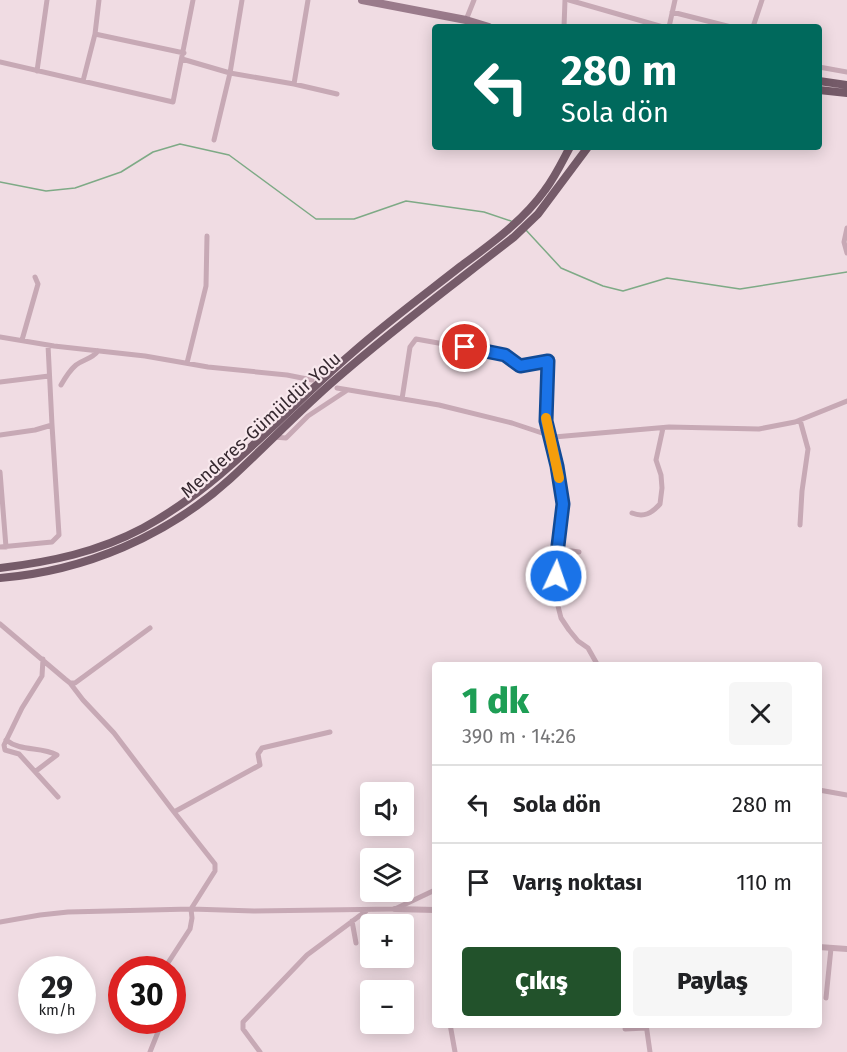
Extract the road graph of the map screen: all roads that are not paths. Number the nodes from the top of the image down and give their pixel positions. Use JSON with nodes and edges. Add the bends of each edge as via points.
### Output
{"nodes":[{"id":1,"x":47,"y":0,"type":"edge"},
{"id":2,"x":99,"y":0,"type":"edge"},
{"id":3,"x":193,"y":0,"type":"edge"},
{"id":4,"x":242,"y":0,"type":"edge"},
{"id":5,"x":308,"y":0,"type":"edge"},
{"id":6,"x":362,"y":0,"type":"edge"},
{"id":7,"x":474,"y":0,"type":"edge"},
{"id":8,"x":567,"y":0,"type":"edge"},
{"id":9,"x":675,"y":0,"type":"edge"},
{"id":10,"x":762,"y":0,"type":"edge"},
{"id":11,"x":403,"y":4,"type":"edge"},
{"id":12,"x":672,"y":12,"type":"junction"},
{"id":13,"x":466,"y":20,"type":"junction"},
{"id":14,"x":479,"y":24,"type":"edge"},
{"id":15,"x":564,"y":24,"type":"edge"},
{"id":16,"x":652,"y":24,"type":"edge"},
{"id":17,"x":670,"y":24,"type":"edge"},
{"id":18,"x":719,"y":24,"type":"edge"},
{"id":19,"x":754,"y":24,"type":"edge"},
{"id":20,"x":95,"y":34,"type":"junction"},
{"id":21,"x":183,"y":56,"type":"junction"},
{"id":22,"x":0,"y":62,"type":"edge"},
{"id":23,"x":822,"y":68,"type":"edge"},
{"id":24,"x":37,"y":71,"type":"junction"},
{"id":25,"x":847,"y":72,"type":"edge"},
{"id":26,"x":230,"y":73,"type":"junction"},
{"id":27,"x":83,"y":81,"type":"junction"},
{"id":28,"x":822,"y":81,"type":"edge"},
{"id":29,"x":294,"y":84,"type":"junction"},
{"id":30,"x":847,"y":85,"type":"edge"},
{"id":31,"x":822,"y":90,"type":"edge"},
{"id":32,"x":847,"y":93,"type":"edge"},
{"id":33,"x":337,"y":94,"type":"dead end"},
{"id":34,"x":214,"y":140,"type":"dead end"},
{"id":35,"x":568,"y":150,"type":"edge"},
{"id":36,"x":585,"y":150,"type":"edge"},
{"id":37,"x":534,"y":211,"type":"junction"},
{"id":38,"x":847,"y":228,"type":"edge"},
{"id":39,"x":207,"y":236,"type":"dead end"},
{"id":40,"x":847,"y":253,"type":"edge"},
{"id":41,"x":34,"y":278,"type":"dead end"},
{"id":42,"x":0,"y":337,"type":"edge"},
{"id":43,"x":22,"y":340,"type":"junction"},
{"id":44,"x":48,"y":345,"type":"junction"},
{"id":45,"x":98,"y":351,"type":"junction"},
{"id":46,"x":187,"y":363,"type":"junction"},
{"id":47,"x":49,"y":376,"type":"junction"},
{"id":48,"x":312,"y":380,"type":"dead end"},
{"id":49,"x":0,"y":381,"type":"edge"},
{"id":50,"x":61,"y":385,"type":"dead end"},
{"id":51,"x":338,"y":388,"type":"dead end"},
{"id":52,"x":347,"y":390,"type":"junction"},
{"id":53,"x":402,"y":399,"type":"junction"},
{"id":54,"x":847,"y":401,"type":"edge"},
{"id":55,"x":800,"y":420,"type":"junction"},
{"id":56,"x":52,"y":425,"type":"junction"},
{"id":57,"x":663,"y":428,"type":"junction"},
{"id":58,"x":0,"y":435,"type":"edge"},
{"id":59,"x":548,"y":435,"type":"junction"},
{"id":60,"x":274,"y":437,"type":"junction"},
{"id":61,"x":0,"y":472,"type":"edge"},
{"id":62,"x":632,"y":513,"type":"dead end"},
{"id":63,"x":800,"y":525,"type":"dead end"},
{"id":64,"x":3,"y":547,"type":"edge"},
{"id":65,"x":557,"y":549,"type":"junction"},
{"id":66,"x":579,"y":552,"type":"dead end"},
{"id":67,"x":0,"y":568,"type":"edge"},
{"id":68,"x":0,"y":578,"type":"edge"},
{"id":69,"x":0,"y":624,"type":"edge"},
{"id":70,"x":150,"y":628,"type":"dead end"},
{"id":71,"x":43,"y":659,"type":"junction"},
{"id":72,"x":596,"y":662,"type":"edge"},
{"id":73,"x":70,"y":682,"type":"junction"},
{"id":74,"x":330,"y":732,"type":"dead end"},
{"id":75,"x":6,"y":740,"type":"junction"},
{"id":76,"x":36,"y":771,"type":"junction"},
{"id":77,"x":822,"y":791,"type":"edge"},
{"id":78,"x":847,"y":795,"type":"edge"},
{"id":79,"x":58,"y":797,"type":"dead end"},
{"id":80,"x":174,"y":812,"type":"junction"},
{"id":81,"x":432,"y":891,"type":"edge"},
{"id":82,"x":191,"y":909,"type":"junction"},
{"id":83,"x":395,"y":909,"type":"junction"},
{"id":84,"x":367,"y":910,"type":"junction"},
{"id":85,"x":432,"y":910,"type":"edge"},
{"id":86,"x":352,"y":921,"type":"junction"},
{"id":87,"x":0,"y":922,"type":"edge"},
{"id":88,"x":356,"y":943,"type":"dead end"},
{"id":89,"x":822,"y":947,"type":"edge"},
{"id":90,"x":831,"y":948,"type":"junction"},
{"id":91,"x":847,"y":949,"type":"edge"},
{"id":92,"x":172,"y":956,"type":"edge"},
{"id":93,"x":826,"y":998,"type":"dead end"},
{"id":94,"x":451,"y":1028,"type":"edge"},
{"id":95,"x":631,"y":1028,"type":"edge"},
{"id":96,"x":646,"y":1028,"type":"edge"},
{"id":97,"x":624,"y":1029,"type":"dead end"},
{"id":98,"x":157,"y":1034,"type":"edge"},
{"id":99,"x":150,"y":1052,"type":"edge"},
{"id":100,"x":260,"y":1052,"type":"edge"},
{"id":101,"x":454,"y":1052,"type":"edge"},
{"id":102,"x":650,"y":1052,"type":"edge"}],
"edges":[{"from":1,"to":24,"type":"street"},
{"from":2,"to":20,"type":"street"},
{"from":3,"to":21,"type":"street"},
{"from":4,"to":26,"type":"street"},
{"from":5,"to":29,"type":"street"},
{"from":6,"to":11,"type":"main road"},
{"from":7,"to":13,"type":"street"},
{"from":8,"to":15,"type":"street"},
{"from":8,"to":16,"type":"street"},
{"from":9,"to":12,"type":"street"},
{"from":10,"to":19,"type":"street"},
{"from":11,"to":13,"type":"main road"},
{"from":12,"to":17,"type":"street"},
{"from":12,"to":18,"type":"street"},
{"from":13,"to":14,"type":"main road"},
{"from":20,"to":21,"type":"street"},
{"from":20,"to":27,"type":"street"},
{"from":21,"to":26,"type":"street"},
{"from":21,"to":27,"type":"street","via":[[173,102]]},
{"from":22,"to":24,"type":"street"},
{"from":23,"to":25,"type":"street"},
{"from":24,"to":27,"type":"street"},
{"from":26,"to":29,"type":"street"},
{"from":26,"to":34,"type":"street"},
{"from":28,"to":30,"type":"main road"},
{"from":29,"to":33,"type":"street"},
{"from":31,"to":32,"type":"main road"},
{"from":35,"to":37,"type":"main road"},
{"from":36,"to":37,"type":"main road"},
{"from":37,"to":60,"type":"main road","name":"Menderes-Gümüldür Yolu","via":[[514,237],[338,377]]},
{"from":37,"to":67,"type":"main road","name":"Menderes-Gümüldür Yolu","via":[[352,353],[222,475],[192,498],[146,527],[105,546],[43,563]]},
{"from":38,"to":40,"type":"street"},
{"from":39,"to":46,"type":"street","via":[[206,286]]},
{"from":41,"to":43,"type":"street","via":[[38,284]]},
{"from":42,"to":43,"type":"street"},
{"from":43,"to":44,"type":"street"},
{"from":44,"to":45,"type":"street"},
{"from":44,"to":47,"type":"street"},
{"from":45,"to":46,"type":"street"},
{"from":45,"to":50,"type":"street","via":[[77,364]]},
{"from":46,"to":48,"type":"street"},
{"from":47,"to":49,"type":"street"},
{"from":47,"to":56,"type":"street"},
{"from":51,"to":52,"type":"street"},
{"from":52,"to":53,"type":"street"},
{"from":52,"to":60,"type":"street","via":[[286,438]]},
{"from":53,"to":59,"type":"street","via":[[488,417]]},
{"from":53,"to":59,"type":"street","via":[[412,342],[416,339],[505,355],[520,366],[548,361]]},
{"from":54,"to":55,"type":"street"},
{"from":55,"to":57,"type":"street","via":[[759,429]]},
{"from":55,"to":63,"type":"street","via":[[808,449]]},
{"from":56,"to":58,"type":"street"},
{"from":56,"to":64,"type":"street","via":[[58,535],[52,542]]},
{"from":57,"to":59,"type":"street"},
{"from":57,"to":62,"type":"street","via":[[656,460],[661,476],[660,504],[647,514]]},
{"from":59,"to":65,"type":"street","via":[[563,504]]},
{"from":60,"to":68,"type":"main road","name":"Menderes-Gümüldür Yolu","via":[[194,508],[151,534],[104,556],[67,567]]},
{"from":61,"to":64,"type":"street"},
{"from":65,"to":66,"type":"street"},
{"from":65,"to":72,"type":"street","via":[[556,598],[561,618]]},
{"from":69,"to":71,"type":"street"},
{"from":70,"to":73,"type":"street","via":[[84,678]]},
{"from":71,"to":73,"type":"street"},
{"from":71,"to":75,"type":"street","via":[[42,676]]},
{"from":73,"to":80,"type":"street"},
{"from":74,"to":80,"type":"street","via":[[262,748],[258,754],[260,765]]},
{"from":75,"to":76,"type":"street","via":[[5,750],[19,754]]},
{"from":75,"to":76,"type":"street","via":[[17,747],[57,755]]},
{"from":76,"to":79,"type":"street"},
{"from":77,"to":78,"type":"street"},
{"from":80,"to":82,"type":"street","via":[[215,864]]},
{"from":81,"to":83,"type":"street"},
{"from":82,"to":84,"type":"street"},
{"from":82,"to":87,"type":"street","via":[[68,912]]},
{"from":82,"to":92,"type":"street","via":[[189,929]]},
{"from":83,"to":84,"type":"street"},
{"from":83,"to":85,"type":"street"},
{"from":84,"to":86,"type":"street"},
{"from":86,"to":88,"type":"street"},
{"from":86,"to":100,"type":"street","via":[[307,955],[243,1022],[243,1029]]},
{"from":89,"to":90,"type":"street"},
{"from":90,"to":91,"type":"street"},
{"from":90,"to":93,"type":"street"},
{"from":94,"to":101,"type":"street"},
{"from":95,"to":97,"type":"street"},
{"from":96,"to":102,"type":"street"},
{"from":98,"to":99,"type":"street"}]}
